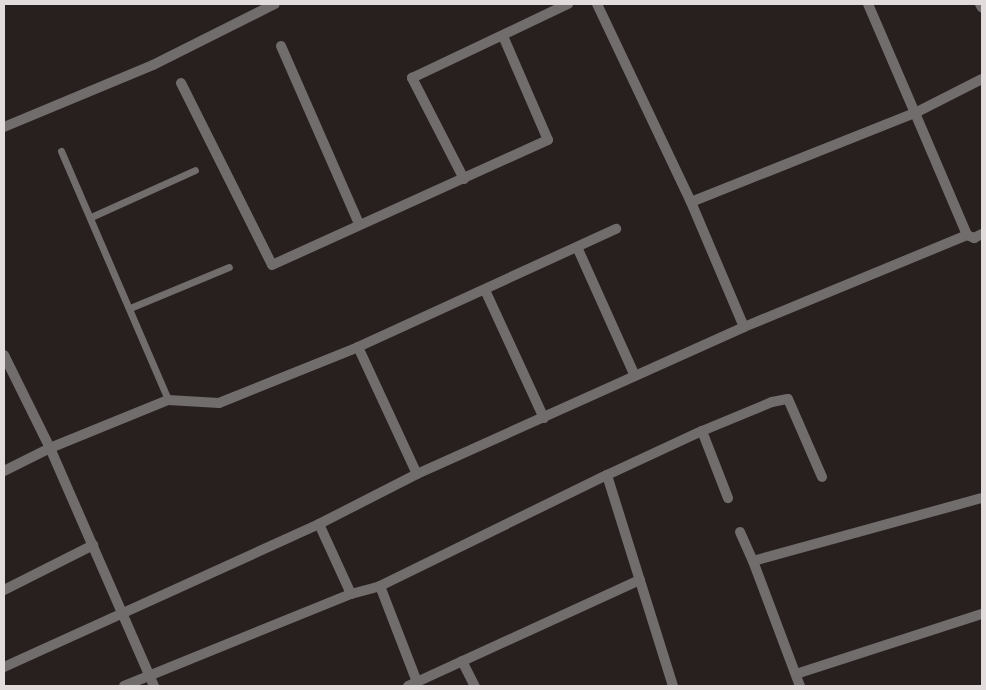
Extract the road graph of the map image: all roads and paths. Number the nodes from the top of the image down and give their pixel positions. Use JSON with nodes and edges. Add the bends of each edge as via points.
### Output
{"nodes":[{"id":1,"x":276,"y":4,"type":"edge"},
{"id":2,"x":568,"y":4,"type":"edge"},
{"id":3,"x":597,"y":4,"type":"edge"},
{"id":4,"x":868,"y":4,"type":"edge"},
{"id":5,"x":980,"y":4,"type":"edge"},
{"id":6,"x":982,"y":8,"type":"edge"},
{"id":7,"x":502,"y":36,"type":"junction"},
{"id":8,"x":281,"y":46,"type":"dead end"},
{"id":9,"x":982,"y":79,"type":"edge"},
{"id":10,"x":181,"y":83,"type":"dead end"},
{"id":11,"x":915,"y":113,"type":"junction"},
{"id":12,"x":4,"y":128,"type":"edge"},
{"id":13,"x":61,"y":151,"type":"dead end"},
{"id":14,"x":195,"y":170,"type":"dead end"},
{"id":15,"x":464,"y":179,"type":"junction"},
{"id":16,"x":691,"y":202,"type":"junction"},
{"id":17,"x":91,"y":217,"type":"junction"},
{"id":18,"x":359,"y":224,"type":"junction"},
{"id":19,"x":616,"y":229,"type":"dead end"},
{"id":20,"x":982,"y":234,"type":"edge"},
{"id":21,"x":967,"y":235,"type":"junction"},
{"id":22,"x":577,"y":247,"type":"junction"},
{"id":23,"x":229,"y":267,"type":"dead end"},
{"id":24,"x":486,"y":290,"type":"junction"},
{"id":25,"x":130,"y":308,"type":"junction"},
{"id":26,"x":744,"y":327,"type":"junction"},
{"id":27,"x":358,"y":346,"type":"junction"},
{"id":28,"x":4,"y":355,"type":"edge"},
{"id":29,"x":635,"y":376,"type":"junction"},
{"id":30,"x":168,"y":400,"type":"junction"},
{"id":31,"x":544,"y":418,"type":"junction"},
{"id":32,"x":702,"y":431,"type":"junction"},
{"id":33,"x":50,"y":448,"type":"junction"},
{"id":34,"x":4,"y":472,"type":"edge"},
{"id":35,"x":417,"y":474,"type":"junction"},
{"id":36,"x":608,"y":475,"type":"junction"},
{"id":37,"x":822,"y":476,"type":"dead end"},
{"id":38,"x":728,"y":498,"type":"dead end"},
{"id":39,"x":982,"y":498,"type":"edge"},
{"id":40,"x":319,"y":524,"type":"junction"},
{"id":41,"x":740,"y":532,"type":"dead end"},
{"id":42,"x":94,"y":545,"type":"junction"},
{"id":43,"x":753,"y":561,"type":"junction"},
{"id":44,"x":640,"y":580,"type":"junction"},
{"id":45,"x":380,"y":586,"type":"junction"},
{"id":46,"x":4,"y":590,"type":"edge"},
{"id":47,"x":351,"y":594,"type":"junction"},
{"id":48,"x":982,"y":614,"type":"edge"},
{"id":49,"x":122,"y":615,"type":"junction"},
{"id":50,"x":462,"y":661,"type":"junction"},
{"id":51,"x":4,"y":668,"type":"edge"},
{"id":52,"x":796,"y":674,"type":"junction"},
{"id":53,"x":149,"y":675,"type":"junction"},
{"id":54,"x":413,"y":684,"type":"edge"},
{"id":55,"x":124,"y":686,"type":"edge"},
{"id":56,"x":154,"y":686,"type":"edge"},
{"id":57,"x":475,"y":686,"type":"edge"},
{"id":58,"x":673,"y":686,"type":"edge"},
{"id":59,"x":800,"y":686,"type":"edge"}],
"edges":[{"from":1,"to":12,"type":"street","via":[[153,65]]},
{"from":2,"to":7,"type":"street"},
{"from":3,"to":16,"type":"street"},
{"from":4,"to":11,"type":"street"},
{"from":5,"to":6,"type":"street"},
{"from":7,"to":15,"type":"street","via":[[548,140]]},
{"from":7,"to":15,"type":"street","via":[[412,78]]},
{"from":8,"to":18,"type":"street"},
{"from":9,"to":11,"type":"street"},
{"from":10,"to":18,"type":"street","via":[[272,265]]},
{"from":11,"to":16,"type":"street"},
{"from":11,"to":21,"type":"street"},
{"from":13,"to":17,"type":"lane"},
{"from":14,"to":17,"type":"lane"},
{"from":15,"to":18,"type":"street"},
{"from":16,"to":26,"type":"street"},
{"from":17,"to":25,"type":"lane"},
{"from":19,"to":22,"type":"street"},
{"from":20,"to":21,"type":"street","via":[[974,238]]},
{"from":21,"to":26,"type":"street"},
{"from":22,"to":24,"type":"street"},
{"from":22,"to":29,"type":"street"},
{"from":23,"to":25,"type":"lane"},
{"from":24,"to":27,"type":"street"},
{"from":24,"to":31,"type":"street"},
{"from":25,"to":30,"type":"lane"},
{"from":26,"to":29,"type":"street"},
{"from":27,"to":30,"type":"street","via":[[219,403]]},
{"from":27,"to":35,"type":"street"},
{"from":28,"to":33,"type":"street"},
{"from":29,"to":31,"type":"street"},
{"from":30,"to":33,"type":"street"},
{"from":31,"to":35,"type":"street"},
{"from":32,"to":36,"type":"street"},
{"from":32,"to":37,"type":"street","via":[[772,402],[788,399]]},
{"from":32,"to":38,"type":"street"},
{"from":33,"to":34,"type":"street"},
{"from":33,"to":42,"type":"street"},
{"from":35,"to":40,"type":"street"},
{"from":36,"to":44,"type":"street"},
{"from":36,"to":45,"type":"street"},
{"from":39,"to":43,"type":"street"},
{"from":40,"to":47,"type":"street"},
{"from":40,"to":49,"type":"street"},
{"from":41,"to":43,"type":"street"},
{"from":42,"to":46,"type":"street"},
{"from":42,"to":49,"type":"street"},
{"from":43,"to":52,"type":"street"},
{"from":44,"to":50,"type":"street"},
{"from":44,"to":58,"type":"street"},
{"from":45,"to":47,"type":"street"},
{"from":45,"to":54,"type":"street"},
{"from":47,"to":53,"type":"street"},
{"from":48,"to":52,"type":"street"},
{"from":49,"to":51,"type":"street"},
{"from":49,"to":53,"type":"street"},
{"from":50,"to":54,"type":"street"},
{"from":50,"to":57,"type":"street"},
{"from":52,"to":59,"type":"street"},
{"from":53,"to":55,"type":"street"},
{"from":53,"to":56,"type":"street"}]}
